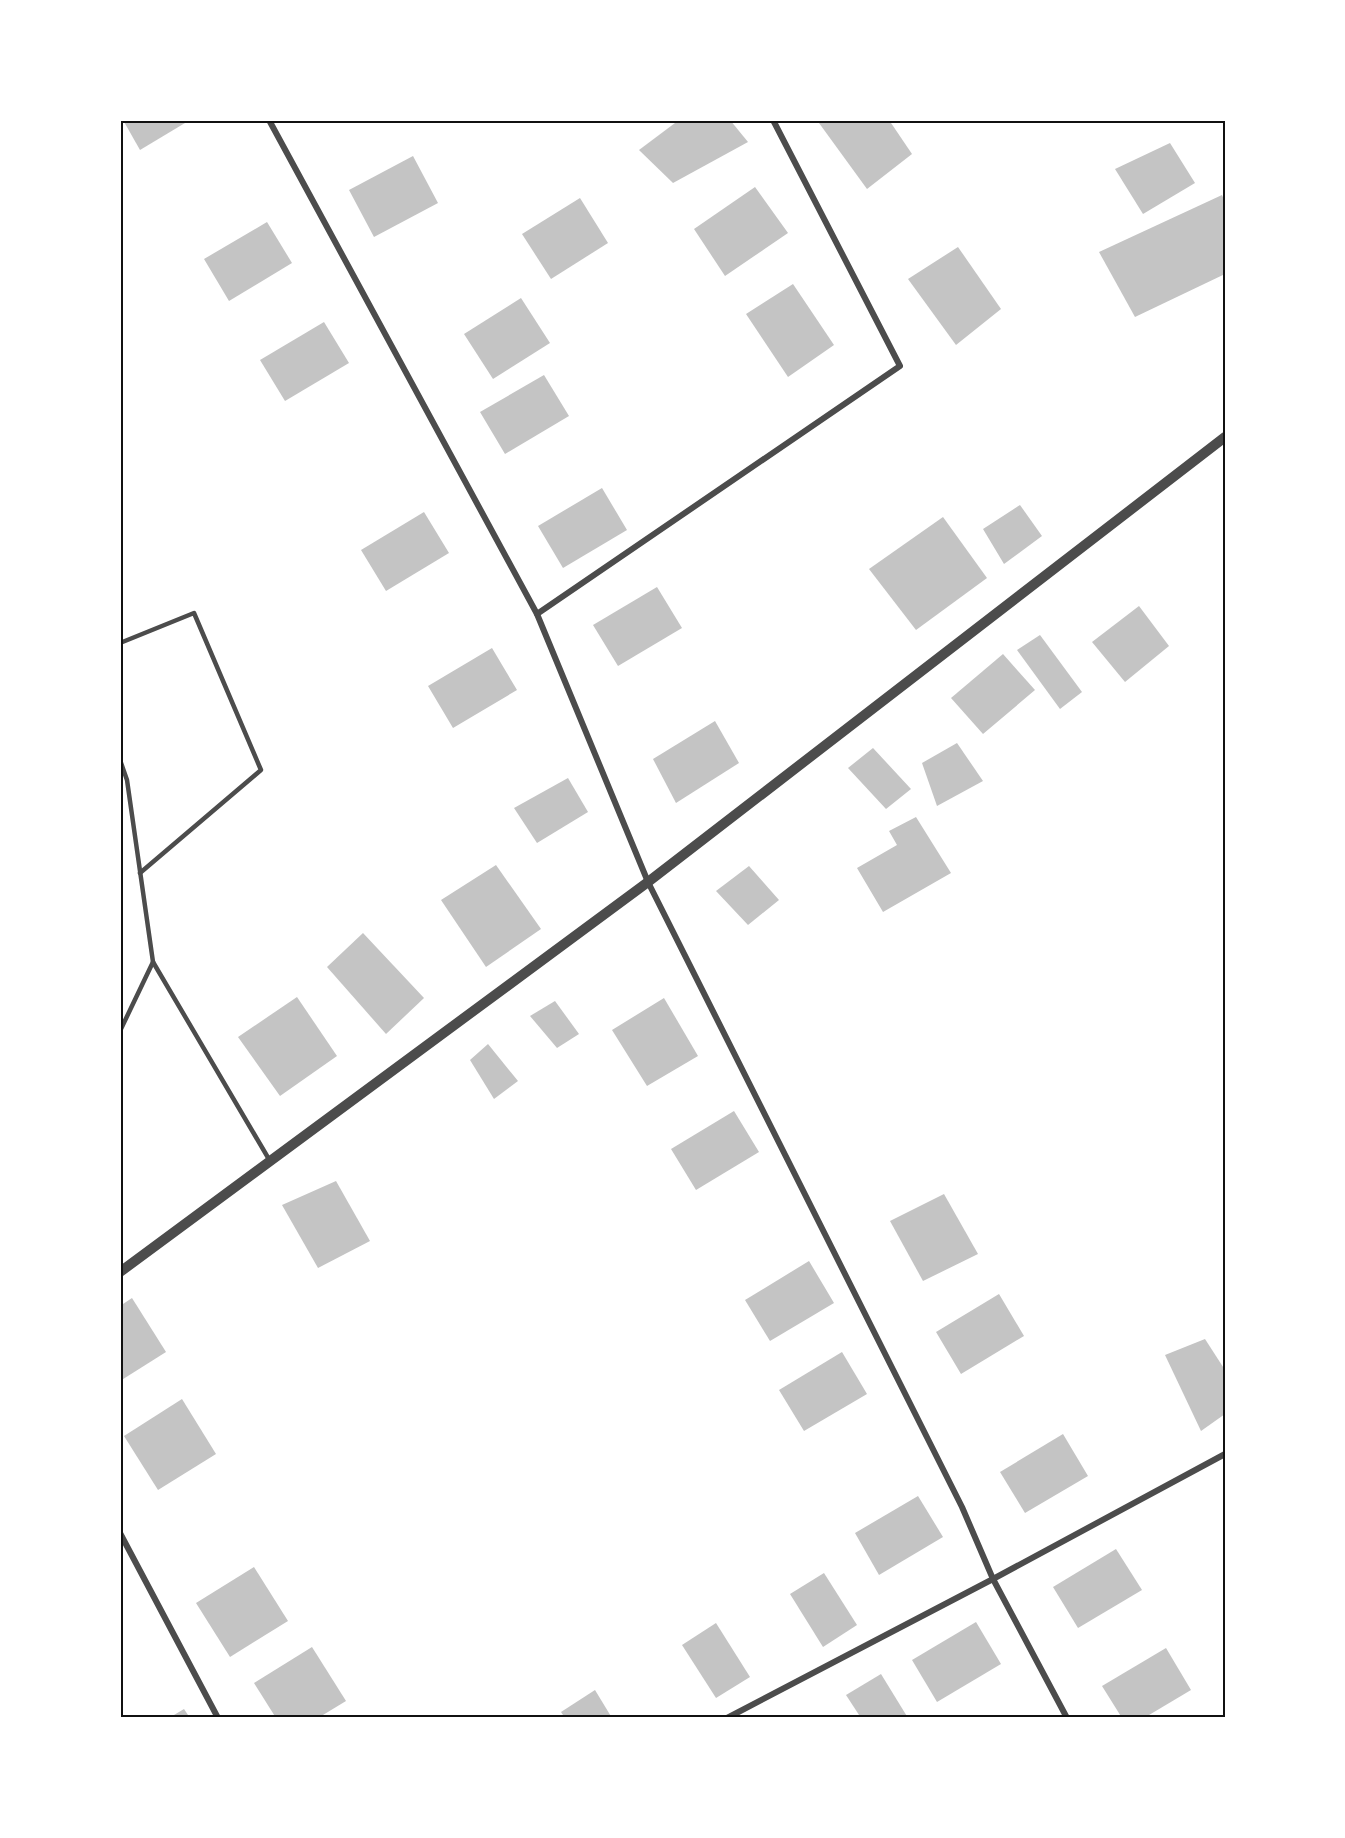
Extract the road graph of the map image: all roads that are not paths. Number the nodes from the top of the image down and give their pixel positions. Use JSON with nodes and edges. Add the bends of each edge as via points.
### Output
{"nodes":[{"id":1,"x":269,"y":120,"type":"edge"},
{"id":2,"x":773,"y":120,"type":"edge"},
{"id":3,"x":1225,"y":437,"type":"edge"},
{"id":4,"x":537,"y":614,"type":"junction"},
{"id":5,"x":120,"y":643,"type":"edge"},
{"id":6,"x":120,"y":760,"type":"edge"},
{"id":7,"x":140,"y":873,"type":"junction"},
{"id":8,"x":648,"y":882,"type":"junction"},
{"id":9,"x":153,"y":962,"type":"junction"},
{"id":10,"x":120,"y":1031,"type":"edge"},
{"id":11,"x":270,"y":1161,"type":"junction"},
{"id":12,"x":120,"y":1272,"type":"edge"},
{"id":13,"x":1225,"y":1454,"type":"edge"},
{"id":14,"x":120,"y":1533,"type":"edge"},
{"id":15,"x":993,"y":1579,"type":"junction"},
{"id":16,"x":218,"y":1718,"type":"edge"},
{"id":17,"x":727,"y":1718,"type":"edge"},
{"id":18,"x":1067,"y":1718,"type":"edge"}],
"edges":[{"from":1,"to":4,"type":"street"},
{"from":2,"to":4,"type":"street","via":[[900,366]]},
{"from":3,"to":8,"type":"street"},
{"from":4,"to":8,"type":"street"},
{"from":5,"to":7,"type":"lane","via":[[194,613],[261,770]]},
{"from":6,"to":7,"type":"lane","via":[[127,780]]},
{"from":7,"to":9,"type":"lane"},
{"from":8,"to":11,"type":"street"},
{"from":8,"to":15,"type":"street","via":[[962,1507]]},
{"from":9,"to":10,"type":"lane"},
{"from":9,"to":11,"type":"lane"},
{"from":11,"to":12,"type":"street"},
{"from":13,"to":15,"type":"street"},
{"from":14,"to":16,"type":"street"},
{"from":15,"to":17,"type":"street"},
{"from":15,"to":18,"type":"street"}]}
